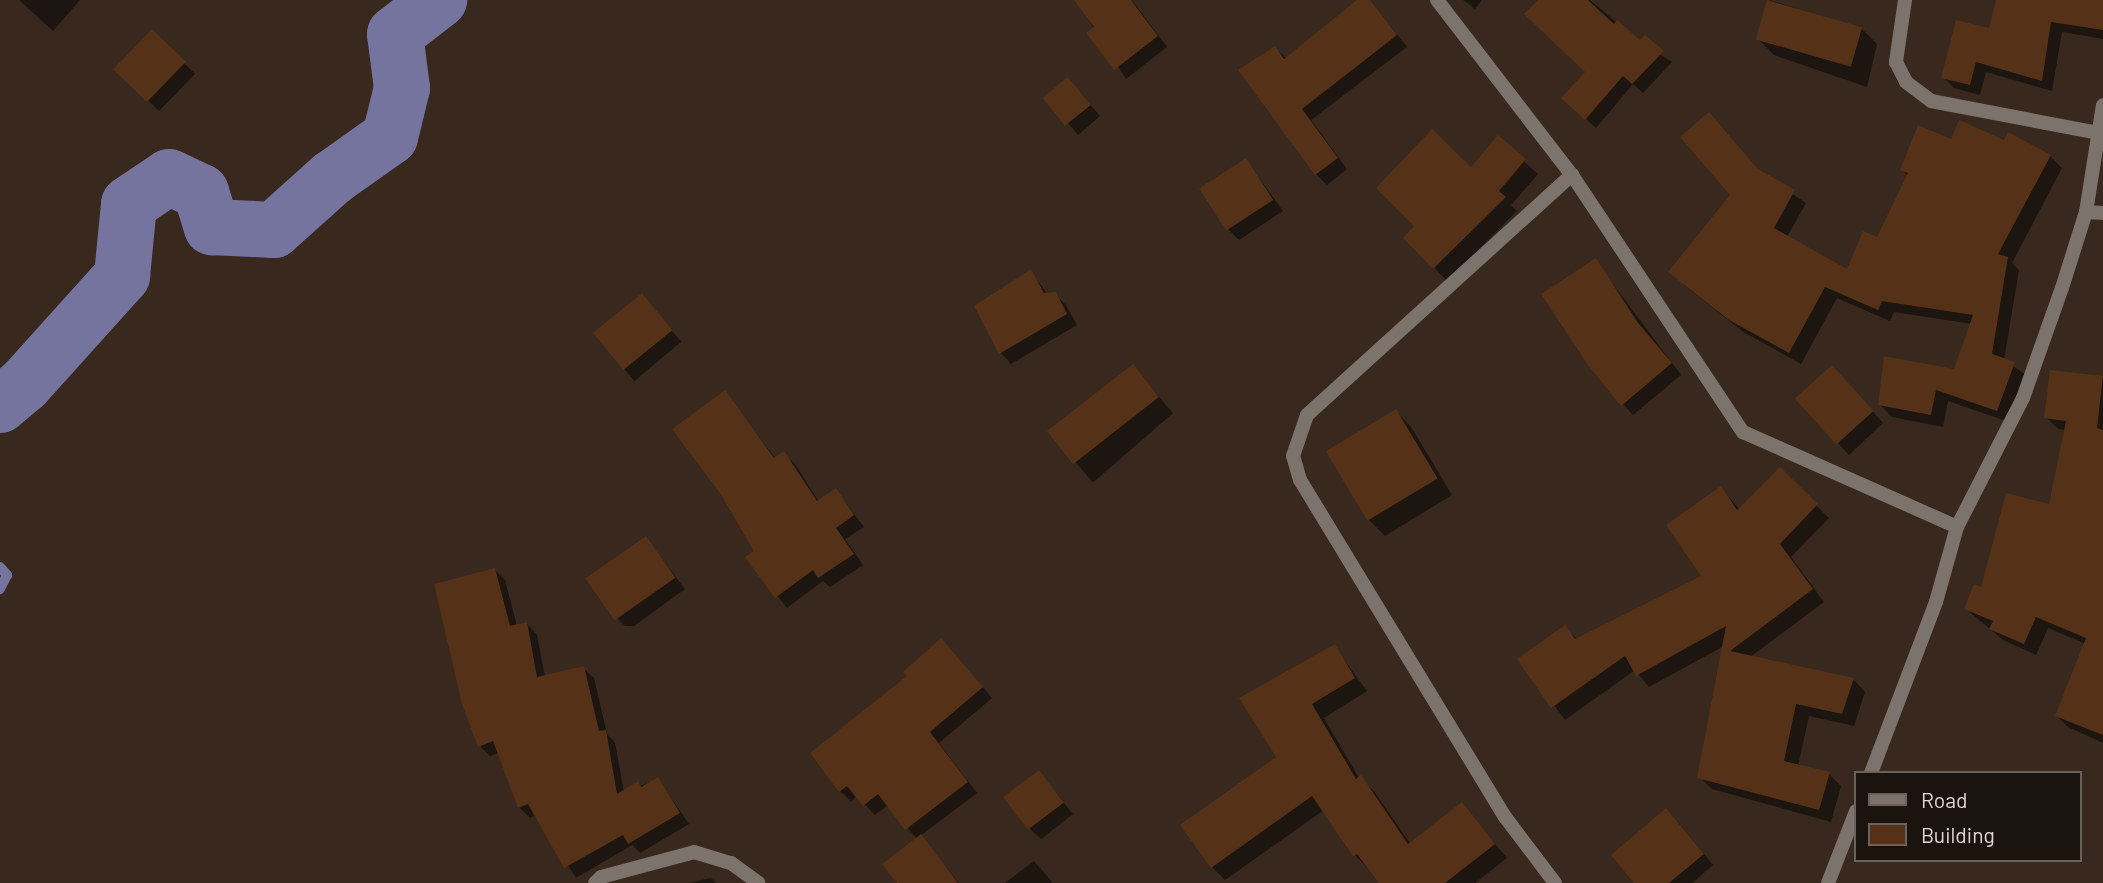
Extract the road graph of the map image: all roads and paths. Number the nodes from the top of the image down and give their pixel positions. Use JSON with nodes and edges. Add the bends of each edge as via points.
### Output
{"nodes":[{"id":1,"x":1437,"y":0,"type":"edge"},
{"id":2,"x":1905,"y":0,"type":"edge"},
{"id":3,"x":2103,"y":105,"type":"edge"},
{"id":4,"x":2098,"y":133,"type":"junction"},
{"id":5,"x":1572,"y":175,"type":"junction"},
{"id":6,"x":2086,"y":212,"type":"junction"},
{"id":7,"x":2103,"y":213,"type":"edge"},
{"id":8,"x":1958,"y":527,"type":"junction"},
{"id":9,"x":1872,"y":771,"type":"edge"},
{"id":10,"x":1854,"y":816,"type":"edge"},
{"id":11,"x":595,"y":883,"type":"edge"},
{"id":12,"x":759,"y":883,"type":"edge"},
{"id":13,"x":1555,"y":883,"type":"edge"},
{"id":14,"x":1828,"y":883,"type":"edge"}],
"edges":[{"from":1,"to":5,"type":"street"},
{"from":2,"to":4,"type":"street","via":[[1896,62],[1906,82],[1931,101]]},
{"from":3,"to":4,"type":"street"},
{"from":4,"to":6,"type":"street"},
{"from":5,"to":8,"type":"street","via":[[1743,432]]},
{"from":5,"to":13,"type":"street","via":[[1307,415],[1293,456],[1300,480],[1505,817]]},
{"from":6,"to":7,"type":"street"},
{"from":6,"to":8,"type":"street","via":[[2024,398]]},
{"from":8,"to":9,"type":"street","via":[[1936,602]]},
{"from":10,"to":14,"type":"street"},
{"from":11,"to":12,"type":"street","via":[[601,877],[694,852],[731,863]]}]}
